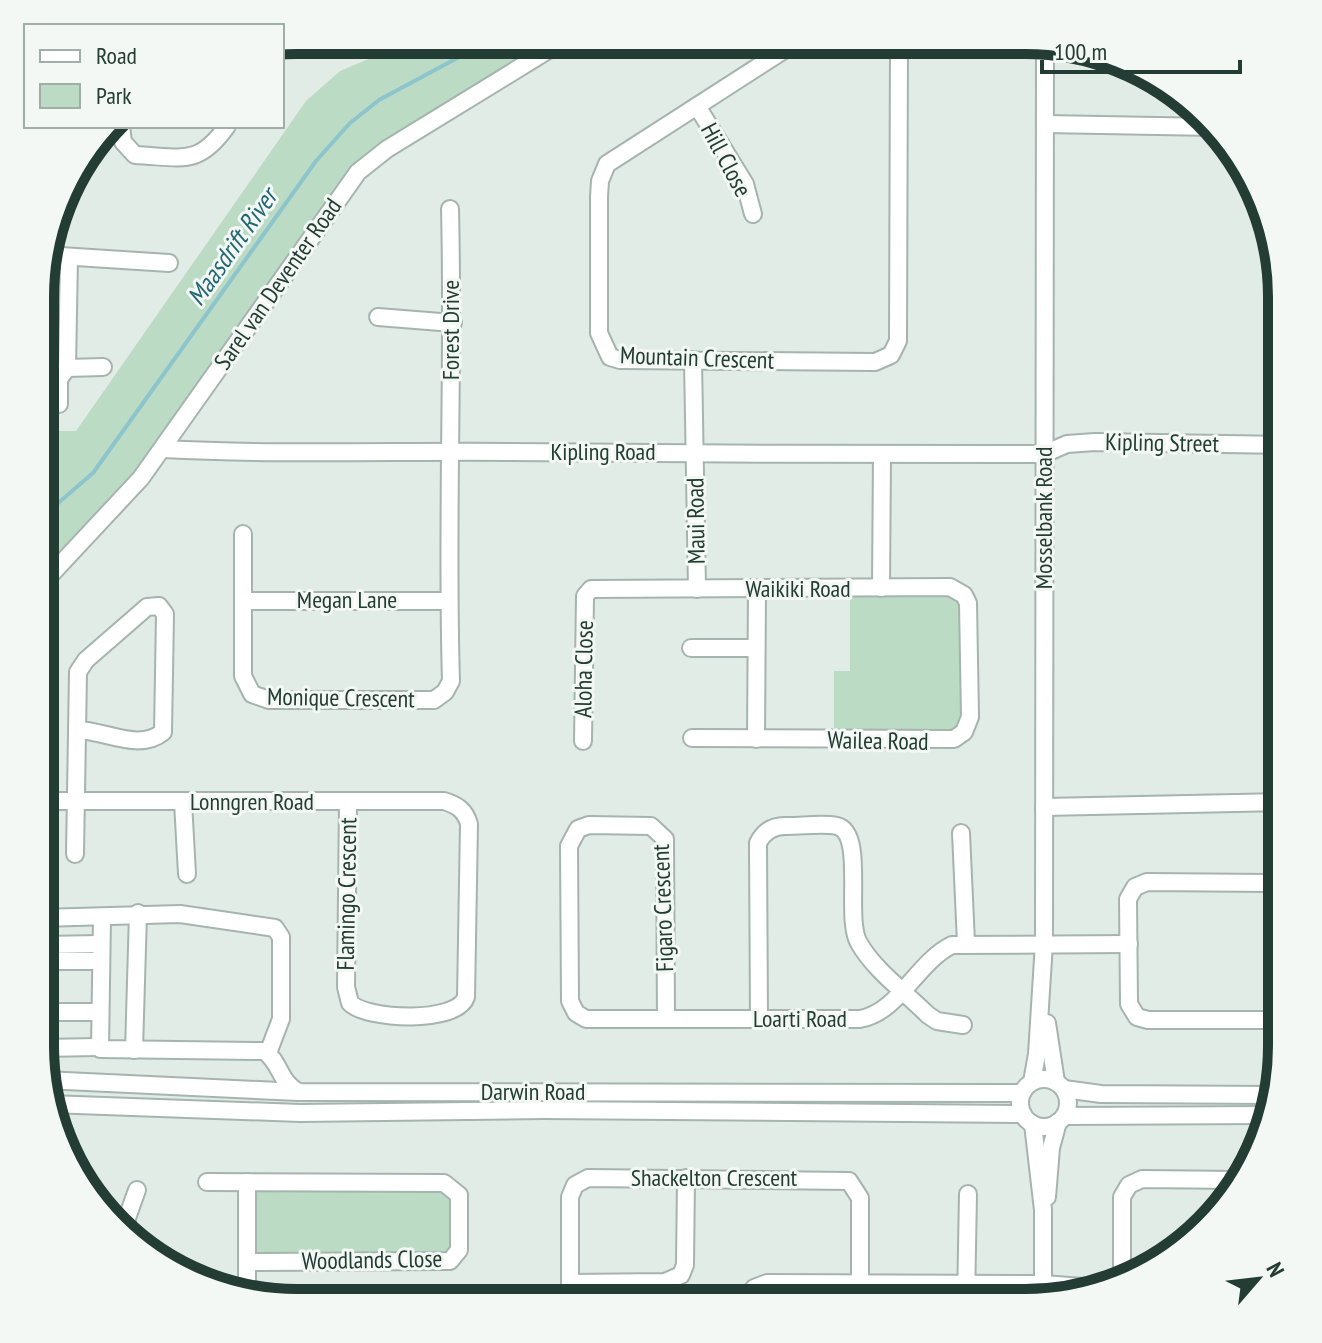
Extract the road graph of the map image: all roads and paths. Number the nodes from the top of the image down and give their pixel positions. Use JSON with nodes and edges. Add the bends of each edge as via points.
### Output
{"nodes":[{"id":1,"x":542,"y":54,"type":"edge"},
{"id":2,"x":778,"y":54,"type":"edge"},
{"id":3,"x":899,"y":54,"type":"edge"},
{"id":4,"x":1045,"y":55,"type":"edge"},
{"id":5,"x":697,"y":106,"type":"junction"},
{"id":6,"x":1045,"y":124,"type":"junction"},
{"id":7,"x":1198,"y":127,"type":"edge"},
{"id":8,"x":226,"y":128,"type":"edge"},
{"id":9,"x":121,"y":130,"type":"edge"},
{"id":10,"x":450,"y":209,"type":"dead end"},
{"id":11,"x":753,"y":214,"type":"dead end"},
{"id":12,"x":58,"y":256,"type":"edge"},
{"id":13,"x":69,"y":257,"type":"junction"},
{"id":14,"x":169,"y":263,"type":"dead end"},
{"id":15,"x":378,"y":317,"type":"dead end"},
{"id":16,"x":453,"y":323,"type":"junction"},
{"id":17,"x":693,"y":360,"type":"junction"},
{"id":18,"x":103,"y":367,"type":"dead end"},
{"id":19,"x":67,"y":368,"type":"junction"},
{"id":20,"x":59,"y":404,"type":"dead end"},
{"id":21,"x":1267,"y":445,"type":"edge"},
{"id":22,"x":163,"y":449,"type":"junction"},
{"id":23,"x":449,"y":451,"type":"junction"},
{"id":24,"x":694,"y":453,"type":"junction"},
{"id":25,"x":1044,"y":454,"type":"junction"},
{"id":26,"x":882,"y":455,"type":"junction"},
{"id":27,"x":243,"y":534,"type":"dead end"},
{"id":28,"x":54,"y":571,"type":"edge"},
{"id":29,"x":881,"y":588,"type":"junction"},
{"id":30,"x":697,"y":589,"type":"junction"},
{"id":31,"x":757,"y":589,"type":"junction"},
{"id":32,"x":585,"y":596,"type":"joint"},
{"id":33,"x":245,"y":601,"type":"junction"},
{"id":34,"x":448,"y":601,"type":"junction"},
{"id":35,"x":691,"y":648,"type":"dead end"},
{"id":36,"x":756,"y":648,"type":"junction"},
{"id":37,"x":77,"y":730,"type":"junction"},
{"id":38,"x":692,"y":738,"type":"dead end"},
{"id":39,"x":756,"y":739,"type":"junction"},
{"id":40,"x":583,"y":741,"type":"dead end"},
{"id":41,"x":55,"y":801,"type":"edge"},
{"id":42,"x":75,"y":801,"type":"junction"},
{"id":43,"x":183,"y":802,"type":"junction"},
{"id":44,"x":348,"y":802,"type":"junction"},
{"id":45,"x":1267,"y":802,"type":"edge"},
{"id":46,"x":1044,"y":807,"type":"junction"},
{"id":47,"x":461,"y":808,"type":"joint"},
{"id":48,"x":961,"y":833,"type":"dead end"},
{"id":49,"x":75,"y":854,"type":"dead end"},
{"id":50,"x":187,"y":874,"type":"dead end"},
{"id":51,"x":1267,"y":883,"type":"edge"},
{"id":52,"x":138,"y":913,"type":"junction"},
{"id":53,"x":55,"y":918,"type":"edge"},
{"id":54,"x":102,"y":918,"type":"junction"},
{"id":55,"x":966,"y":943,"type":"junction"},
{"id":56,"x":1044,"y":943,"type":"junction"},
{"id":57,"x":1129,"y":944,"type":"junction"},
{"id":58,"x":55,"y":947,"type":"edge"},
{"id":59,"x":100,"y":952,"type":"junction"},
{"id":60,"x":55,"y":959,"type":"edge"},
{"id":61,"x":903,"y":990,"type":"junction"},
{"id":62,"x":1043,"y":993,"type":"junction"},
{"id":63,"x":55,"y":1012,"type":"edge"},
{"id":64,"x":99,"y":1012,"type":"junction"},
{"id":65,"x":576,"y":1013,"type":"joint"},
{"id":66,"x":666,"y":1018,"type":"junction"},
{"id":67,"x":759,"y":1019,"type":"junction"},
{"id":68,"x":1267,"y":1020,"type":"edge"},
{"id":69,"x":963,"y":1025,"type":"dead end"},
{"id":70,"x":98,"y":1047,"type":"junction"},
{"id":71,"x":55,"y":1048,"type":"edge"},
{"id":72,"x":134,"y":1050,"type":"junction"},
{"id":73,"x":272,"y":1058,"type":"junction"},
{"id":74,"x":57,"y":1081,"type":"edge"},
{"id":75,"x":1060,"y":1086,"type":"junction"},
{"id":76,"x":1027,"y":1088,"type":"junction"},
{"id":77,"x":256,"y":1091,"type":"junction"},
{"id":78,"x":299,"y":1092,"type":"junction"},
{"id":79,"x":1263,"y":1095,"type":"edge"},
{"id":80,"x":61,"y":1104,"type":"edge"},
{"id":81,"x":1258,"y":1115,"type":"edge"},
{"id":82,"x":1028,"y":1119,"type":"junction"},
{"id":83,"x":1061,"y":1119,"type":"junction"},
{"id":84,"x":686,"y":1178,"type":"junction"},
{"id":85,"x":1228,"y":1180,"type":"edge"},
{"id":86,"x":207,"y":1182,"type":"dead end"},
{"id":87,"x":247,"y":1182,"type":"junction"},
{"id":88,"x":137,"y":1190,"type":"dead end"},
{"id":89,"x":968,"y":1194,"type":"dead end"},
{"id":90,"x":1043,"y":1210,"type":"junction"},
{"id":91,"x":127,"y":1220,"type":"edge"},
{"id":92,"x":247,"y":1262,"type":"junction"},
{"id":93,"x":1122,"y":1269,"type":"edge"},
{"id":94,"x":570,"y":1283,"type":"junction"},
{"id":95,"x":247,"y":1284,"type":"edge"},
{"id":96,"x":860,"y":1284,"type":"junction"},
{"id":97,"x":966,"y":1284,"type":"junction"},
{"id":98,"x":1043,"y":1284,"type":"junction"},
{"id":99,"x":1062,"y":1285,"type":"edge"},
{"id":100,"x":570,"y":1288,"type":"edge"},
{"id":101,"x":754,"y":1288,"type":"edge"},
{"id":102,"x":860,"y":1288,"type":"edge"},
{"id":103,"x":966,"y":1288,"type":"edge"},
{"id":104,"x":1043,"y":1288,"type":"edge"}],
"edges":[{"from":1,"to":22,"type":"street","name":"Sarel van Deventer Road","via":[[358,172]]},
{"from":2,"to":5,"type":"street","name":"Mountain Crescent"},
{"from":3,"to":17,"type":"street","name":"Mountain Crescent","via":[[895,351],[875,362]]},
{"from":4,"to":6,"type":"street","name":"Mosselbank Road"},
{"from":5,"to":11,"type":"street","name":"Hill Close","via":[[745,184]]},
{"from":5,"to":17,"type":"street","name":"Mountain Crescent","via":[[614,157],[600,181],[599,197],[599,333],[606,353],[620,360]]},
{"from":6,"to":7,"type":"street"},
{"from":6,"to":25,"type":"street","name":"Mosselbank Road"},
{"from":8,"to":9,"type":"street","via":[[212,148],[186,157],[135,155],[123,142]]},
{"from":10,"to":16,"type":"street","name":"Forest Drive"},
{"from":12,"to":13,"type":"street"},
{"from":13,"to":14,"type":"street"},
{"from":13,"to":19,"type":"street"},
{"from":15,"to":16,"type":"street"},
{"from":16,"to":23,"type":"street","name":"Forest Drive"},
{"from":17,"to":24,"type":"street","name":"Maui Road"},
{"from":18,"to":19,"type":"street"},
{"from":19,"to":20,"type":"street","via":[[59,379]]},
{"from":21,"to":25,"type":"street","name":"Kipling Street","via":[[1095,442],[1067,444]]},
{"from":22,"to":23,"type":"street","name":"Kipling Road","via":[[292,455]]},
{"from":22,"to":28,"type":"street","name":"Sarel van Deventer Road"},
{"from":23,"to":24,"type":"street","name":"Kipling Road"},
{"from":23,"to":34,"type":"street","name":"Monique Crescent"},
{"from":24,"to":26,"type":"street","name":"Kipling Road"},
{"from":24,"to":30,"type":"street","name":"Maui Road"},
{"from":25,"to":26,"type":"street","name":"Kipling Road"},
{"from":25,"to":46,"type":"street","name":"Mosselbank Road"},
{"from":26,"to":29,"type":"street","name":"Waikiki Road"},
{"from":27,"to":33,"type":"street","name":"Monique Crescent"},
{"from":29,"to":31,"type":"street","name":"Waikiki Road"},
{"from":29,"to":39,"type":"street","name":"Wailea Road","via":[[950,587],[964,595],[970,611],[970,717],[964,732],[944,742]]},
{"from":30,"to":31,"type":"street","name":"Waikiki Road"},
{"from":30,"to":32,"type":"street","name":"Waikiki Road","via":[[594,588]]},
{"from":31,"to":36,"type":"street"},
{"from":32,"to":40,"type":"street","name":"Aloha Close"},
{"from":33,"to":34,"type":"street","name":"Megan Lane"},
{"from":33,"to":34,"type":"street","name":"Monique Crescent","via":[[244,683],[256,697],[284,700],[440,697],[451,681]]},
{"from":35,"to":36,"type":"street"},
{"from":36,"to":39,"type":"street"},
{"from":37,"to":37,"type":"street","via":[[81,667],[147,607],[159,606],[165,614],[163,732],[115,739]]},
{"from":37,"to":42,"type":"street"},
{"from":38,"to":39,"type":"street","name":"Wailea Road"},
{"from":41,"to":42,"type":"street","name":"Lonngren Road"},
{"from":42,"to":43,"type":"street","name":"Lonngren Road"},
{"from":42,"to":49,"type":"street"},
{"from":43,"to":44,"type":"street","name":"Lonngren Road"},
{"from":43,"to":50,"type":"street"},
{"from":44,"to":47,"type":"street","name":"Lonngren Road","via":[[444,801]]},
{"from":44,"to":47,"type":"street","name":"Flamingo Crescent","via":[[346,987],[350,1003],[370,1014],[441,1015],[465,1002],[469,824]]},
{"from":45,"to":46,"type":"street"},
{"from":46,"to":56,"type":"street","name":"Mosselbank Road"},
{"from":48,"to":55,"type":"street"},
{"from":51,"to":57,"type":"street","via":[[1142,883],[1128,899]]},
{"from":52,"to":54,"type":"street"},
{"from":52,"to":72,"type":"street"},
{"from":52,"to":73,"type":"street","via":[[180,914],[278,930],[281,1019]]},
{"from":53,"to":54,"type":"street"},
{"from":54,"to":59,"type":"street"},
{"from":55,"to":56,"type":"street","name":"Loarti Road"},
{"from":55,"to":61,"type":"street","name":"Loarti Road","via":[[943,949]]},
{"from":56,"to":57,"type":"street","name":"Loarti Road"},
{"from":56,"to":62,"type":"street","name":"Mosselbank Road"},
{"from":57,"to":68,"type":"street","via":[[1129,1004],[1137,1017]]},
{"from":58,"to":59,"type":"street"},
{"from":59,"to":60,"type":"street"},
{"from":59,"to":64,"type":"street"},
{"from":61,"to":67,"type":"street","name":"Loarti Road","via":[[870,1017]]},
{"from":61,"to":67,"type":"street","via":[[855,937],[849,835],[838,826],[781,825],[758,843]]},
{"from":61,"to":69,"type":"street","via":[[937,1021]]},
{"from":62,"to":75,"type":"street","name":"Mosselbank Road"},
{"from":62,"to":76,"type":"street","name":"Mosselbank Road"},
{"from":63,"to":64,"type":"street"},
{"from":64,"to":70,"type":"street"},
{"from":65,"to":66,"type":"street","name":"Loarti Road","via":[[586,1019]]},
{"from":65,"to":66,"type":"street","name":"Figaro Crescent","via":[[570,1001],[572,834],[589,825],[651,826],[667,846]]},
{"from":66,"to":67,"type":"street","name":"Loarti Road"},
{"from":70,"to":71,"type":"street"},
{"from":70,"to":72,"type":"street"},
{"from":72,"to":73,"type":"street","via":[[254,1050]]},
{"from":73,"to":77,"type":"street","via":[[268,1081]]},
{"from":73,"to":78,"type":"street","via":[[283,1081]]},
{"from":74,"to":77,"type":"street","name":"Darwin Road"},
{"from":75,"to":76,"type":"street","via":[[1046,1079]]},
{"from":75,"to":79,"type":"street","via":[[1101,1094]]},
{"from":75,"to":83,"type":"street","via":[[1068,1102]]},
{"from":76,"to":78,"type":"street","name":"Darwin Road"},
{"from":76,"to":82,"type":"street"},
{"from":77,"to":78,"type":"street","name":"Darwin Road"},
{"from":80,"to":82,"type":"street","name":"Darwin Road","via":[[300,1113],[543,1110]]},
{"from":81,"to":83,"type":"street"},
{"from":82,"to":83,"type":"street","via":[[1047,1126]]},
{"from":82,"to":90,"type":"street"},
{"from":83,"to":90,"type":"street"},
{"from":84,"to":94,"type":"street","via":[[681,1275],[665,1282]]},
{"from":84,"to":94,"type":"street","name":"Shackelton Crescent","via":[[588,1178],[575,1185],[570,1197]]},
{"from":84,"to":96,"type":"street","name":"Shackelton Crescent","via":[[849,1181],[860,1198]]},
{"from":85,"to":93,"type":"street","via":[[1142,1179],[1129,1185],[1122,1197]]},
{"from":86,"to":87,"type":"street","name":"Woodlands Close"},
{"from":87,"to":92,"type":"street"},
{"from":87,"to":92,"type":"street","name":"Woodlands Close","via":[[444,1183],[455,1188],[460,1199],[459,1250],[446,1262]]},
{"from":88,"to":91,"type":"street"},
{"from":89,"to":97,"type":"street"},
{"from":90,"to":98,"type":"street"},
{"from":92,"to":95,"type":"street"},
{"from":94,"to":100,"type":"street","name":"Shackelton Crescent"},
{"from":96,"to":97,"type":"street"},
{"from":96,"to":101,"type":"street","via":[[767,1283]]},
{"from":96,"to":102,"type":"street","name":"Shackelton Crescent"},
{"from":97,"to":98,"type":"street"},
{"from":97,"to":103,"type":"street"},
{"from":98,"to":99,"type":"street"},
{"from":98,"to":104,"type":"street"}]}
